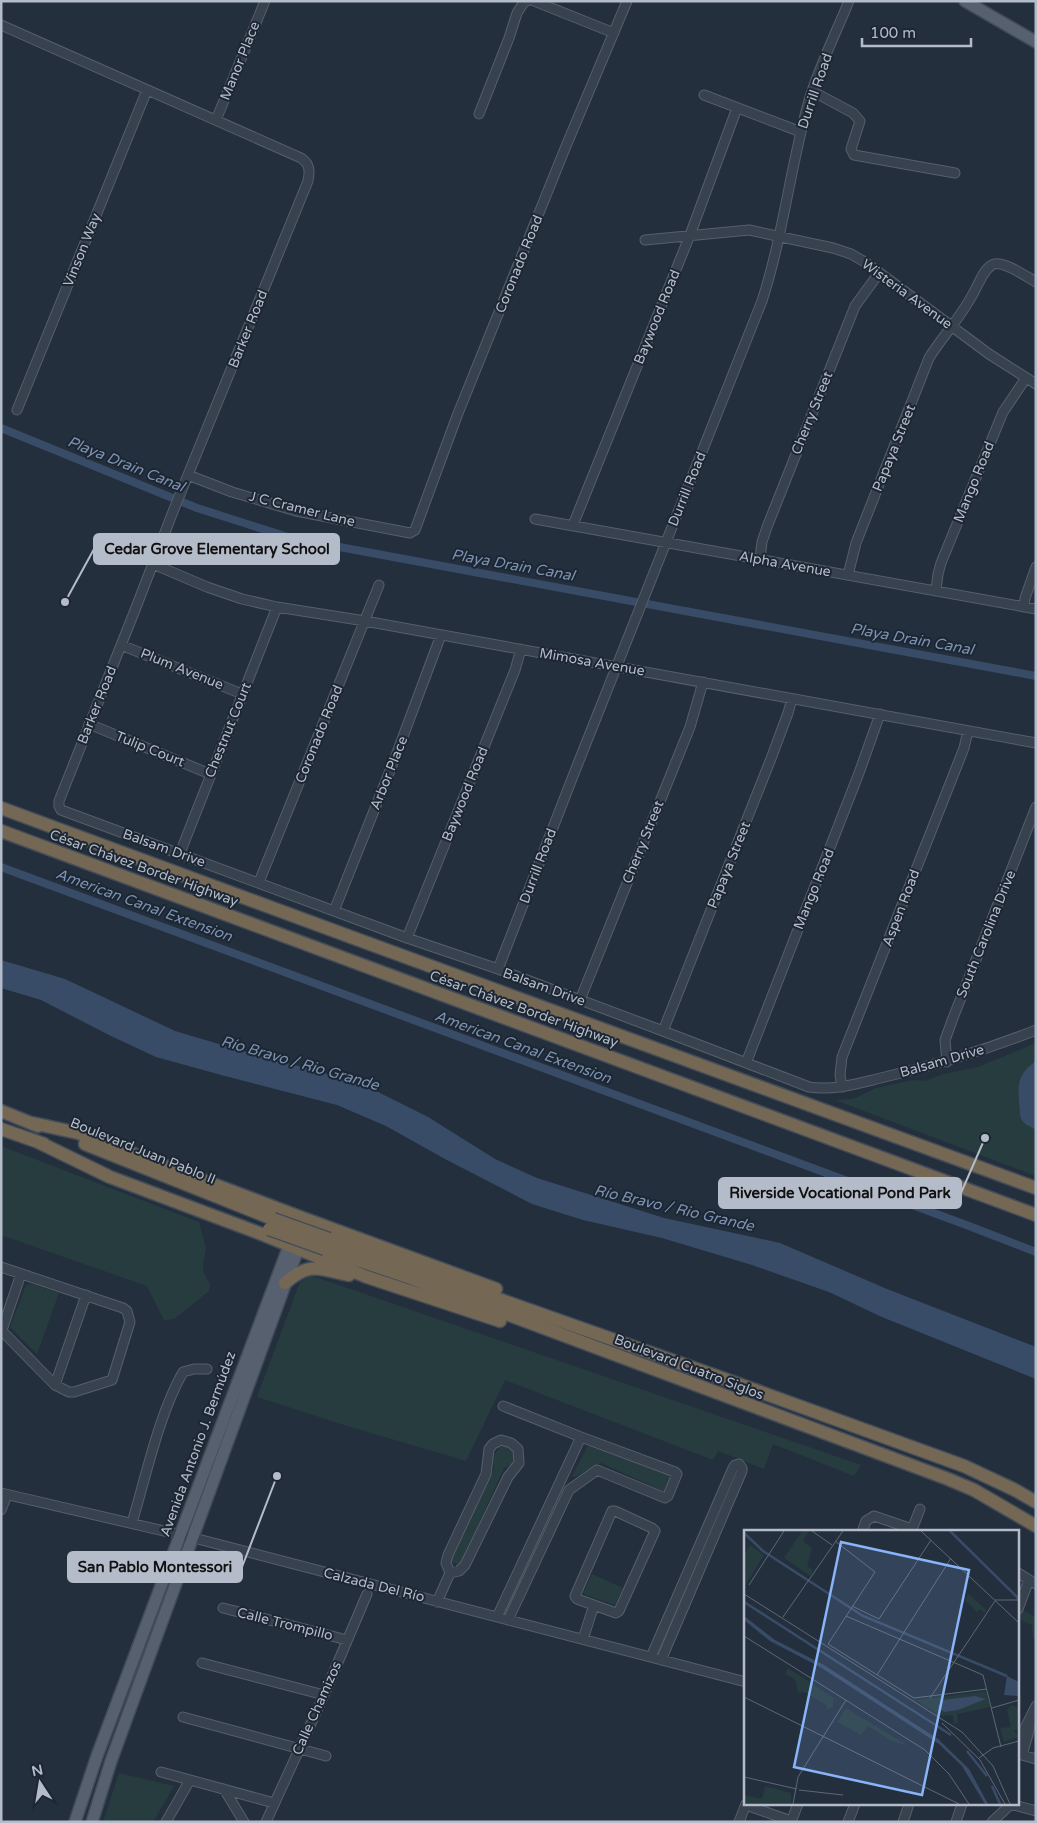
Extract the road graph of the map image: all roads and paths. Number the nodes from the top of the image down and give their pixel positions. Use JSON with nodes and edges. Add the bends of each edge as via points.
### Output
{"nodes":[{"id":1,"x":265,"y":1,"type":"edge"},
{"id":2,"x":527,"y":1,"type":"edge"},
{"id":3,"x":534,"y":1,"type":"edge"},
{"id":4,"x":627,"y":1,"type":"edge"},
{"id":5,"x":849,"y":1,"type":"edge"},
{"id":6,"x":965,"y":1,"type":"edge"},
{"id":7,"x":1,"y":25,"type":"edge"},
{"id":8,"x":614,"y":33,"type":"junction"},
{"id":9,"x":1036,"y":42,"type":"edge"},
{"id":10,"x":147,"y":90,"type":"junction"},
{"id":11,"x":812,"y":91,"type":"junction"},
{"id":12,"x":704,"y":95,"type":"dead end"},
{"id":13,"x":737,"y":108,"type":"junction"},
{"id":14,"x":479,"y":114,"type":"dead end"},
{"id":15,"x":216,"y":120,"type":"junction"},
{"id":16,"x":800,"y":132,"type":"junction"},
{"id":17,"x":954,"y":173,"type":"dead end"},
{"id":18,"x":690,"y":235,"type":"junction"},
{"id":19,"x":779,"y":236,"type":"junction"},
{"id":20,"x":646,"y":240,"type":"dead end"},
{"id":21,"x":879,"y":273,"type":"junction"},
{"id":22,"x":1036,"y":282,"type":"edge"},
{"id":23,"x":952,"y":327,"type":"junction"},
{"id":24,"x":1026,"y":378,"type":"junction"},
{"id":25,"x":1036,"y":384,"type":"edge"},
{"id":26,"x":17,"y":410,"type":"dead end"},
{"id":27,"x":188,"y":475,"type":"junction"},
{"id":28,"x":535,"y":519,"type":"dead end"},
{"id":29,"x":573,"y":525,"type":"junction"},
{"id":30,"x":416,"y":529,"type":"joint"},
{"id":31,"x":666,"y":542,"type":"junction"},
{"id":32,"x":760,"y":559,"type":"junction"},
{"id":33,"x":153,"y":564,"type":"junction"},
{"id":34,"x":1036,"y":567,"type":"edge"},
{"id":35,"x":848,"y":575,"type":"junction"},
{"id":36,"x":379,"y":585,"type":"dead end"},
{"id":37,"x":936,"y":591,"type":"junction"},
{"id":38,"x":1024,"y":607,"type":"junction"},
{"id":39,"x":277,"y":608,"type":"junction"},
{"id":40,"x":1036,"y":609,"type":"edge"},
{"id":41,"x":366,"y":621,"type":"junction"},
{"id":42,"x":441,"y":635,"type":"junction"},
{"id":43,"x":121,"y":645,"type":"junction"},
{"id":44,"x":521,"y":649,"type":"junction"},
{"id":45,"x":616,"y":666,"type":"junction"},
{"id":46,"x":703,"y":682,"type":"junction"},
{"id":47,"x":242,"y":694,"type":"junction"},
{"id":48,"x":792,"y":699,"type":"junction"},
{"id":49,"x":880,"y":714,"type":"junction"},
{"id":50,"x":89,"y":724,"type":"junction"},
{"id":51,"x":968,"y":731,"type":"junction"},
{"id":52,"x":1036,"y":742,"type":"edge"},
{"id":53,"x":210,"y":774,"type":"junction"},
{"id":54,"x":59,"y":806,"type":"joint"},
{"id":55,"x":1036,"y":807,"type":"edge"},
{"id":56,"x":1,"y":808,"type":"edge"},
{"id":57,"x":1,"y":831,"type":"edge"},
{"id":58,"x":180,"y":853,"type":"junction"},
{"id":59,"x":259,"y":882,"type":"junction"},
{"id":60,"x":334,"y":911,"type":"junction"},
{"id":61,"x":407,"y":938,"type":"junction"},
{"id":62,"x":498,"y":970,"type":"junction"},
{"id":63,"x":580,"y":1000,"type":"junction"},
{"id":64,"x":1036,"y":1030,"type":"edge"},
{"id":65,"x":663,"y":1031,"type":"junction"},
{"id":66,"x":947,"y":1062,"type":"junction"},
{"id":67,"x":746,"y":1063,"type":"junction"},
{"id":68,"x":842,"y":1087,"type":"junction"},
{"id":69,"x":1,"y":1111,"type":"edge"},
{"id":70,"x":32,"y":1123,"type":"junction"},
{"id":71,"x":1,"y":1129,"type":"edge"},
{"id":72,"x":36,"y":1141,"type":"junction"},
{"id":73,"x":1036,"y":1188,"type":"edge"},
{"id":74,"x":1036,"y":1215,"type":"edge"},
{"id":75,"x":304,"y":1219,"type":"junction"},
{"id":76,"x":270,"y":1223,"type":"junction"},
{"id":77,"x":329,"y":1245,"type":"junction"},
{"id":78,"x":294,"y":1247,"type":"junction"},
{"id":79,"x":1,"y":1267,"type":"edge"},
{"id":80,"x":21,"y":1274,"type":"junction"},
{"id":81,"x":367,"y":1277,"type":"junction"},
{"id":82,"x":285,"y":1283,"type":"junction"},
{"id":83,"x":86,"y":1296,"type":"junction"},
{"id":84,"x":499,"y":1306,"type":"junction"},
{"id":85,"x":2,"y":1328,"type":"edge"},
{"id":86,"x":603,"y":1351,"type":"junction"},
{"id":87,"x":207,"y":1369,"type":"dead end"},
{"id":88,"x":719,"y":1377,"type":"junction"},
{"id":89,"x":55,"y":1385,"type":"junction"},
{"id":90,"x":503,"y":1406,"type":"dead end"},
{"id":91,"x":581,"y":1438,"type":"junction"},
{"id":92,"x":559,"y":1485,"type":"junction"},
{"id":93,"x":569,"y":1490,"type":"junction"},
{"id":94,"x":4,"y":1494,"type":"edge"},
{"id":95,"x":1036,"y":1502,"type":"edge"},
{"id":96,"x":1,"y":1510,"type":"edge"},
{"id":97,"x":920,"y":1510,"type":"dead end"},
{"id":98,"x":712,"y":1515,"type":"junction"},
{"id":99,"x":722,"y":1519,"type":"junction"},
{"id":100,"x":132,"y":1523,"type":"junction"},
{"id":101,"x":1036,"y":1526,"type":"edge"},
{"id":102,"x":863,"y":1530,"type":"edge"},
{"id":103,"x":911,"y":1530,"type":"edge"},
{"id":104,"x":180,"y":1535,"type":"junction"},
{"id":105,"x":194,"y":1538,"type":"junction"},
{"id":106,"x":450,"y":1573,"type":"junction"},
{"id":107,"x":1020,"y":1574,"type":"edge"},
{"id":108,"x":1032,"y":1582,"type":"edge"},
{"id":109,"x":680,"y":1590,"type":"junction"},
{"id":110,"x":367,"y":1594,"type":"dead end"},
{"id":111,"x":689,"y":1594,"type":"junction"},
{"id":112,"x":437,"y":1602,"type":"junction"},
{"id":113,"x":594,"y":1605,"type":"junction"},
{"id":114,"x":1020,"y":1605,"type":"edge"},
{"id":115,"x":223,"y":1608,"type":"dead end"},
{"id":116,"x":497,"y":1617,"type":"junction"},
{"id":117,"x":667,"y":1619,"type":"junction"},
{"id":118,"x":508,"y":1620,"type":"junction"},
{"id":119,"x":677,"y":1623,"type":"junction"},
{"id":120,"x":347,"y":1640,"type":"junction"},
{"id":121,"x":583,"y":1640,"type":"junction"},
{"id":122,"x":651,"y":1657,"type":"junction"},
{"id":123,"x":661,"y":1660,"type":"junction"},
{"id":124,"x":202,"y":1663,"type":"dead end"},
{"id":125,"x":744,"y":1681,"type":"edge"},
{"id":126,"x":324,"y":1695,"type":"junction"},
{"id":127,"x":1036,"y":1706,"type":"edge"},
{"id":128,"x":183,"y":1717,"type":"dead end"},
{"id":129,"x":1027,"y":1730,"type":"edge"},
{"id":130,"x":300,"y":1748,"type":"junction"},
{"id":131,"x":1020,"y":1755,"type":"edge"},
{"id":132,"x":326,"y":1756,"type":"dead end"},
{"id":133,"x":1036,"y":1759,"type":"edge"},
{"id":134,"x":161,"y":1772,"type":"dead end"},
{"id":135,"x":190,"y":1780,"type":"junction"},
{"id":136,"x":224,"y":1789,"type":"junction"},
{"id":137,"x":274,"y":1803,"type":"junction"},
{"id":138,"x":745,"y":1806,"type":"edge"},
{"id":139,"x":751,"y":1806,"type":"edge"},
{"id":140,"x":797,"y":1806,"type":"edge"},
{"id":141,"x":854,"y":1806,"type":"edge"},
{"id":142,"x":908,"y":1806,"type":"edge"},
{"id":143,"x":961,"y":1806,"type":"edge"},
{"id":144,"x":1008,"y":1806,"type":"edge"},
{"id":145,"x":1017,"y":1806,"type":"edge"},
{"id":146,"x":1036,"y":1811,"type":"edge"},
{"id":147,"x":791,"y":1821,"type":"edge"},
{"id":148,"x":76,"y":1822,"type":"edge"},
{"id":149,"x":92,"y":1822,"type":"edge"},
{"id":150,"x":166,"y":1822,"type":"edge"},
{"id":151,"x":244,"y":1822,"type":"edge"},
{"id":152,"x":266,"y":1822,"type":"edge"},
{"id":153,"x":739,"y":1822,"type":"edge"},
{"id":154,"x":848,"y":1822,"type":"edge"},
{"id":155,"x":902,"y":1822,"type":"edge"},
{"id":156,"x":956,"y":1822,"type":"edge"},
{"id":157,"x":992,"y":1822,"type":"edge"}],
"edges":[{"from":1,"to":15,"type":"street","name":"Manor Place"},
{"from":2,"to":14,"type":"street","via":[[517,13]]},
{"from":3,"to":8,"type":"street"},
{"from":4,"to":8,"type":"street","name":"Coronado Road"},
{"from":5,"to":11,"type":"street","name":"Durrill Road"},
{"from":6,"to":9,"type":"main road"},
{"from":7,"to":10,"type":"street","name":"Barker Road"},
{"from":8,"to":30,"type":"street","name":"Coronado Road","via":[[458,416]]},
{"from":10,"to":15,"type":"street","name":"Barker Road"},
{"from":10,"to":26,"type":"street","name":"Vinson Way"},
{"from":11,"to":16,"type":"street","name":"Durrill Road"},
{"from":11,"to":17,"type":"street","via":[[853,113],[860,121],[851,149],[854,155]]},
{"from":12,"to":13,"type":"street"},
{"from":13,"to":16,"type":"street"},
{"from":13,"to":18,"type":"street","name":"Baywood Road"},
{"from":15,"to":27,"type":"street","name":"Barker Road","via":[[301,158],[310,172]]},
{"from":16,"to":19,"type":"street","name":"Durrill Road"},
{"from":18,"to":19,"type":"street","name":"Wisteria Avenue","via":[[749,230]]},
{"from":18,"to":20,"type":"street","name":"Wisteria Avenue"},
{"from":18,"to":29,"type":"street","name":"Baywood Road"},
{"from":19,"to":21,"type":"street","name":"Wisteria Avenue","via":[[844,252]]},
{"from":19,"to":31,"type":"street","name":"Durrill Road","via":[[762,301]]},
{"from":21,"to":23,"type":"street","name":"Wisteria Avenue"},
{"from":21,"to":32,"type":"street","name":"Cherry Street","via":[[855,306],[767,527]]},
{"from":22,"to":23,"type":"street","name":"Papaya Street","via":[[1005,265],[992,265]]},
{"from":23,"to":24,"type":"street","name":"Wisteria Avenue"},
{"from":23,"to":35,"type":"street","name":"Papaya Street","via":[[929,358],[856,544]]},
{"from":24,"to":25,"type":"street","name":"Wisteria Avenue"},
{"from":24,"to":37,"type":"street","name":"Mango Road","via":[[1003,412],[941,563]]},
{"from":27,"to":30,"type":"street","name":"J C Cramer Lane","via":[[296,511],[410,533]]},
{"from":27,"to":33,"type":"street","name":"Barker Road"},
{"from":28,"to":29,"type":"street","name":"Alpha Avenue"},
{"from":29,"to":31,"type":"street","name":"Alpha Avenue"},
{"from":31,"to":32,"type":"street","name":"Alpha Avenue"},
{"from":31,"to":45,"type":"street","name":"Durrill Road"},
{"from":32,"to":35,"type":"street","name":"Alpha Avenue"},
{"from":33,"to":39,"type":"street","name":"Mimosa Avenue","via":[[223,594]]},
{"from":33,"to":43,"type":"street","name":"Barker Road"},
{"from":34,"to":38,"type":"street"},
{"from":35,"to":37,"type":"street","name":"Alpha Avenue"},
{"from":36,"to":41,"type":"street","name":"Coronado Road"},
{"from":37,"to":38,"type":"street","name":"Alpha Avenue"},
{"from":38,"to":40,"type":"street","name":"Alpha Avenue"},
{"from":39,"to":41,"type":"street","name":"Mimosa Avenue"},
{"from":39,"to":47,"type":"street","name":"Chestnut Court"},
{"from":41,"to":42,"type":"street","name":"Mimosa Avenue"},
{"from":41,"to":59,"type":"street","name":"Coronado Road"},
{"from":42,"to":44,"type":"street","name":"Mimosa Avenue"},
{"from":42,"to":60,"type":"street","name":"Arbor Place"},
{"from":43,"to":47,"type":"street","name":"Plum Avenue"},
{"from":43,"to":50,"type":"street","name":"Barker Road"},
{"from":44,"to":45,"type":"street","name":"Mimosa Avenue"},
{"from":44,"to":61,"type":"street","name":"Baywood Road"},
{"from":45,"to":46,"type":"street","name":"Mimosa Avenue"},
{"from":45,"to":62,"type":"street","name":"Durrill Road"},
{"from":46,"to":48,"type":"street","name":"Mimosa Avenue"},
{"from":46,"to":63,"type":"street","name":"Cherry Street","via":[[690,727]]},
{"from":47,"to":53,"type":"street","name":"Chestnut Court"},
{"from":48,"to":49,"type":"street","name":"Mimosa Avenue"},
{"from":48,"to":65,"type":"street","name":"Papaya Street"},
{"from":49,"to":51,"type":"street","name":"Mimosa Avenue"},
{"from":49,"to":67,"type":"street","name":"Mango Road"},
{"from":50,"to":53,"type":"street","name":"Tulip Court"},
{"from":50,"to":54,"type":"street","name":"Barker Road"},
{"from":51,"to":52,"type":"street","name":"Mimosa Avenue"},
{"from":51,"to":68,"type":"street","name":"Aspen Road","via":[[958,764],[842,1057]]},
{"from":53,"to":58,"type":"street","name":"Chestnut Court"},
{"from":54,"to":58,"type":"street","name":"Balsam Drive","via":[[61,810]]},
{"from":55,"to":66,"type":"street","name":"South Carolina Drive","via":[[945,1040]]},
{"from":56,"to":73,"type":"highway","name":"César Chávez Border Highway"},
{"from":57,"to":74,"type":"highway","name":"César Chávez Border Highway"},
{"from":58,"to":59,"type":"street","name":"Balsam Drive"},
{"from":59,"to":60,"type":"street","name":"Balsam Drive"},
{"from":60,"to":61,"type":"street","name":"Balsam Drive"},
{"from":61,"to":62,"type":"street","name":"Balsam Drive"},
{"from":62,"to":63,"type":"street","name":"Balsam Drive"},
{"from":63,"to":65,"type":"street","name":"Balsam Drive"},
{"from":64,"to":66,"type":"street","name":"Balsam Drive"},
{"from":65,"to":67,"type":"street","name":"Balsam Drive"},
{"from":66,"to":68,"type":"street","name":"Balsam Drive"},
{"from":67,"to":68,"type":"street","name":"Balsam Drive","via":[[809,1087]]},
{"from":69,"to":70,"type":"highway","name":"Boulevard Juan Pablo II"},
{"from":70,"to":76,"type":"highway","name":"Boulevard Juan Pablo II"},
{"from":70,"to":76,"type":"highway","via":[[78,1133]]},
{"from":71,"to":72,"type":"highway","name":"Boulevard Juan Pablo II"},
{"from":72,"to":76,"type":"highway","name":"Boulevard Juan Pablo II"},
{"from":72,"to":76,"type":"highway","via":[[110,1177]]},
{"from":75,"to":76,"type":"highway"},
{"from":75,"to":77,"type":"highway"},
{"from":75,"to":78,"type":"main road","name":"Avenida Antonio J. Bermúdez"},
{"from":76,"to":77,"type":"highway","bridge":true},
{"from":76,"to":78,"type":"highway"},
{"from":77,"to":78,"type":"highway"},
{"from":77,"to":81,"type":"highway"},
{"from":77,"to":84,"type":"highway","name":"Boulevard Cuatro Siglos"},
{"from":77,"to":88,"type":"highway","via":[[703,1366]]},
{"from":78,"to":82,"type":"main road","name":"Avenida Antonio J. Bermúdez"},
{"from":78,"to":104,"type":"main road","name":"Avenida Antonio J. Bermúdez"},
{"from":79,"to":80,"type":"street"},
{"from":80,"to":83,"type":"street"},
{"from":80,"to":85,"type":"street"},
{"from":81,"to":82,"type":"highway","via":[[310,1268]]},
{"from":81,"to":86,"type":"highway","via":[[561,1343]]},
{"from":82,"to":105,"type":"main road","name":"Avenida Antonio J. Bermúdez"},
{"from":83,"to":89,"type":"street"},
{"from":83,"to":89,"type":"street","via":[[123,1308],[129,1316],[130,1324],[112,1379],[74,1392]]},
{"from":84,"to":86,"type":"highway","name":"Boulevard Cuatro Siglos"},
{"from":84,"to":88,"type":"highway","name":"Boulevard Cuatro Siglos"},
{"from":85,"to":89,"type":"street"},
{"from":86,"to":101,"type":"highway","name":"Boulevard Cuatro Siglos","via":[[948,1479],[974,1490]]},
{"from":87,"to":100,"type":"street","via":[[183,1372],[178,1382],[162,1421]]},
{"from":88,"to":95,"type":"highway","name":"Boulevard Cuatro Siglos","via":[[964,1466]]},
{"from":90,"to":91,"type":"street"},
{"from":91,"to":92,"type":"street"},
{"from":91,"to":93,"type":"street","via":[[677,1475],[665,1498],[598,1470]]},
{"from":92,"to":93,"type":"street"},
{"from":92,"to":116,"type":"street"},
{"from":93,"to":118,"type":"street"},
{"from":94,"to":96,"type":"street"},
{"from":94,"to":100,"type":"street","name":"Calzada Del Río"},
{"from":97,"to":103,"type":"street"},
{"from":98,"to":99,"type":"street"},
{"from":98,"to":99,"type":"street","via":[[733,1468],[739,1464],[742,1471]]},
{"from":98,"to":109,"type":"street"},
{"from":99,"to":111,"type":"street"},
{"from":100,"to":104,"type":"street","name":"Calzada Del Río"},
{"from":102,"to":103,"type":"street","via":[[866,1521],[874,1516]]},
{"from":104,"to":105,"type":"street","name":"Calzada Del Río"},
{"from":104,"to":148,"type":"main road","name":"Avenida Antonio J. Bermúdez","via":[[97,1756]]},
{"from":105,"to":112,"type":"street","name":"Calzada Del Río"},
{"from":105,"to":149,"type":"main road","name":"Avenida Antonio J. Bermúdez"},
{"from":106,"to":106,"type":"street","via":[[465,1565],[508,1476],[519,1463],[518,1449],[511,1443],[501,1440],[489,1449],[486,1474],[448,1555],[446,1563]]},
{"from":106,"to":112,"type":"street"},
{"from":107,"to":108,"type":"street"},
{"from":108,"to":114,"type":"street"},
{"from":109,"to":111,"type":"street"},
{"from":109,"to":117,"type":"street"},
{"from":110,"to":120,"type":"street","name":"Calle Chamizos"},
{"from":111,"to":119,"type":"street"},
{"from":112,"to":116,"type":"street","name":"Calzada Del Río"},
{"from":113,"to":113,"type":"street","via":[[618,1612],[655,1533],[653,1528],[611,1512],[575,1594],[576,1599]]},
{"from":113,"to":121,"type":"street"},
{"from":115,"to":120,"type":"street","name":"Calle Trompillo"},
{"from":116,"to":118,"type":"street","name":"Calzada Del Río"},
{"from":117,"to":119,"type":"street"},
{"from":117,"to":122,"type":"street"},
{"from":118,"to":121,"type":"street","name":"Calzada Del Río"},
{"from":119,"to":123,"type":"street"},
{"from":120,"to":126,"type":"street","name":"Calle Chamizos"},
{"from":121,"to":122,"type":"street","name":"Calzada Del Río"},
{"from":122,"to":123,"type":"street","name":"Calzada Del Río"},
{"from":123,"to":125,"type":"street","name":"Calzada Del Río"},
{"from":124,"to":126,"type":"street"},
{"from":126,"to":130,"type":"street","name":"Calle Chamizos"},
{"from":127,"to":129,"type":"street"},
{"from":128,"to":130,"type":"street"},
{"from":129,"to":131,"type":"street"},
{"from":130,"to":132,"type":"street"},
{"from":130,"to":137,"type":"street","name":"Calle Chamizos"},
{"from":131,"to":133,"type":"street"},
{"from":134,"to":135,"type":"street"},
{"from":135,"to":136,"type":"street"},
{"from":135,"to":150,"type":"street"},
{"from":136,"to":137,"type":"street"},
{"from":136,"to":151,"type":"street"},
{"from":137,"to":152,"type":"street","name":"Calle Chamizos"},
{"from":138,"to":153,"type":"street"},
{"from":139,"to":147,"type":"street"},
{"from":140,"to":147,"type":"street"},
{"from":141,"to":154,"type":"street"},
{"from":142,"to":155,"type":"street"},
{"from":143,"to":156,"type":"street"},
{"from":144,"to":157,"type":"street"},
{"from":145,"to":146,"type":"street"}]}
